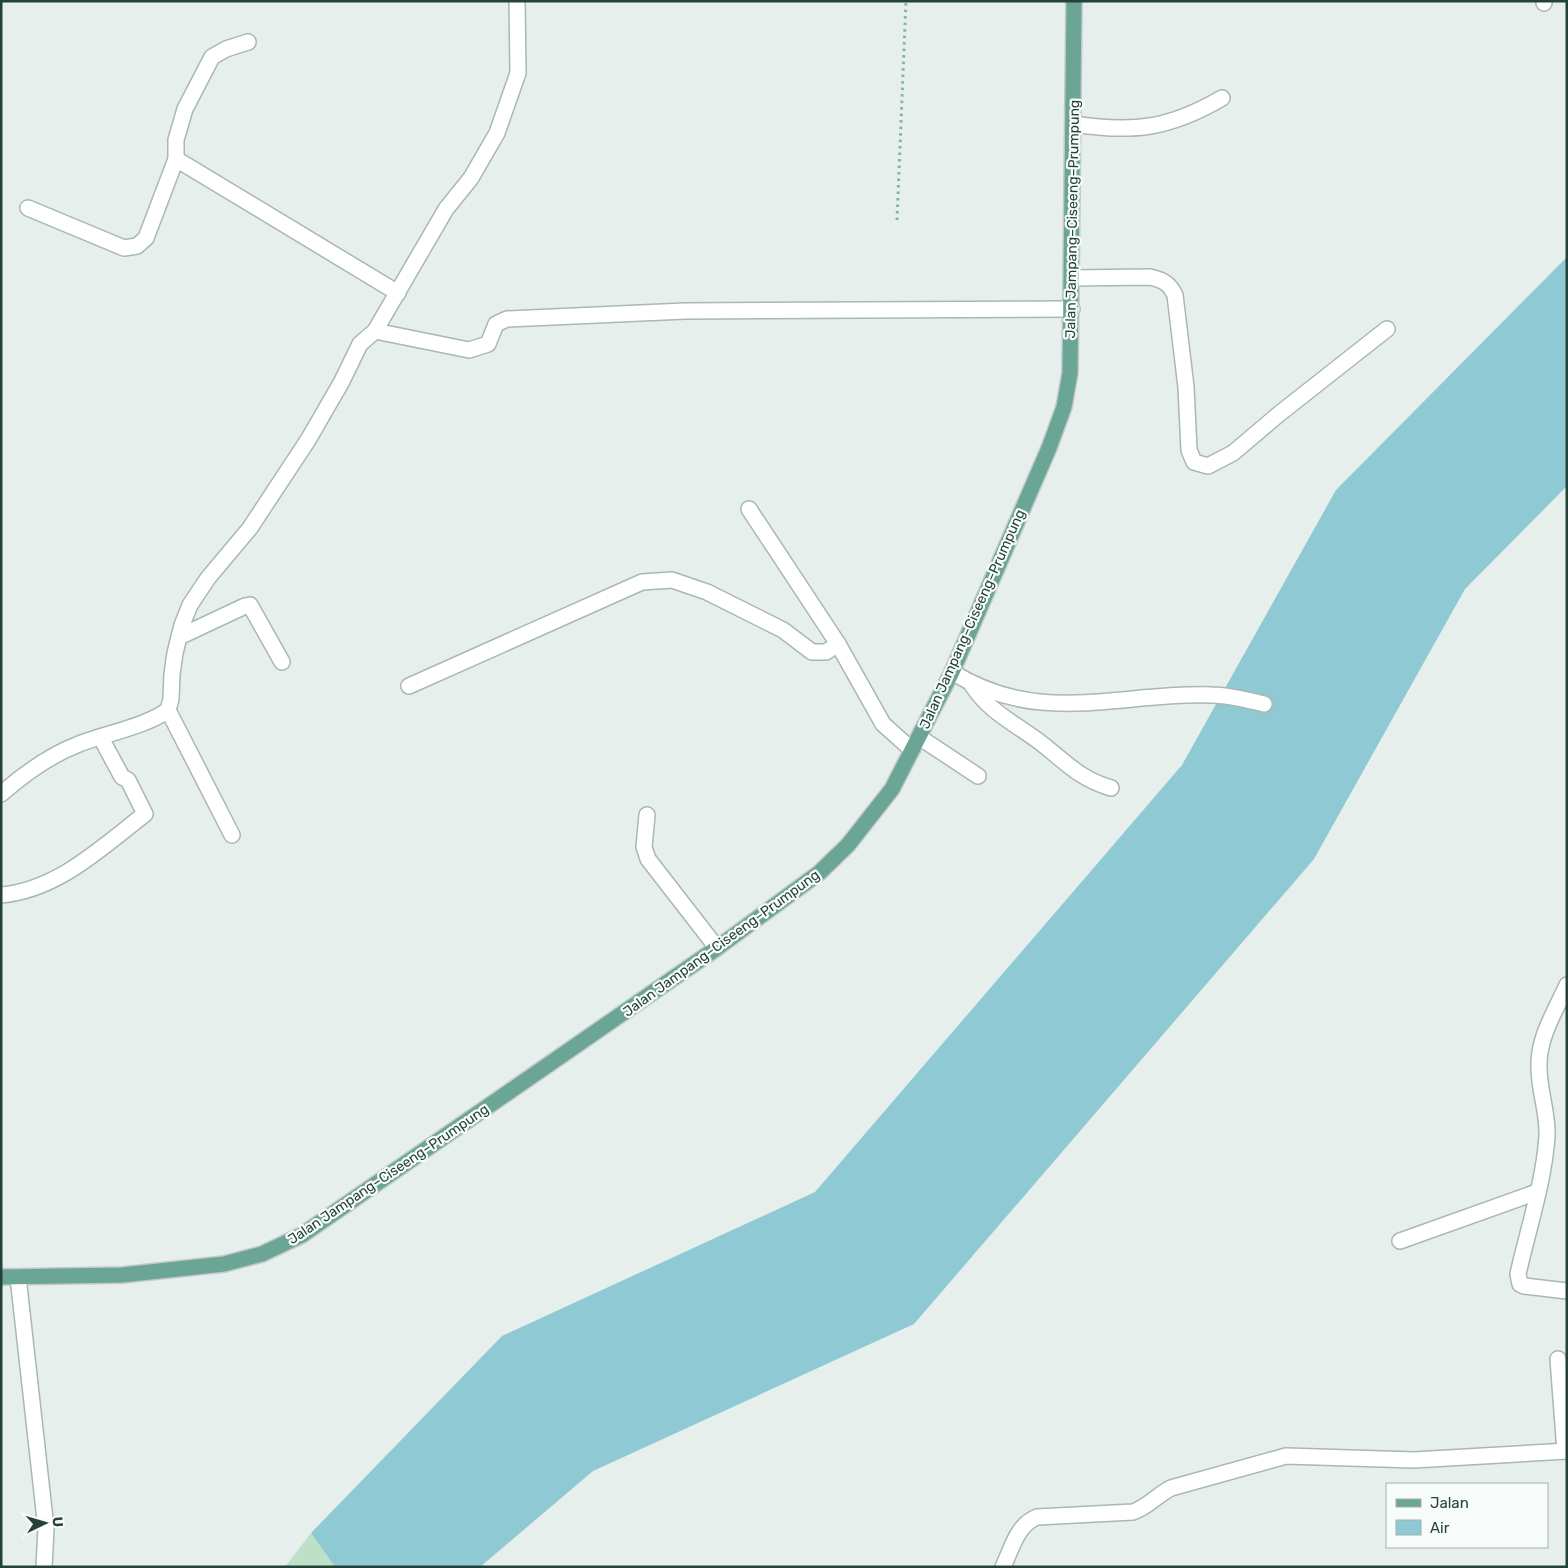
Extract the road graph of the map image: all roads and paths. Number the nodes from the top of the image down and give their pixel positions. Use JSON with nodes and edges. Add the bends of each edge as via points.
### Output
{"nodes":[{"id":1,"x":517,"y":1,"type":"edge"},
{"id":2,"x":906,"y":1,"type":"edge"},
{"id":3,"x":1074,"y":1,"type":"edge"},
{"id":4,"x":248,"y":42,"type":"dead end"},
{"id":5,"x":1222,"y":98,"type":"dead end"},
{"id":6,"x":1073,"y":124,"type":"junction"},
{"id":7,"x":176,"y":160,"type":"junction"},
{"id":8,"x":28,"y":208,"type":"dead end"},
{"id":9,"x":897,"y":220,"type":"dead end"},
{"id":10,"x":1071,"y":278,"type":"junction"},
{"id":11,"x":398,"y":293,"type":"junction"},
{"id":12,"x":1072,"y":309,"type":"junction"},
{"id":13,"x":1387,"y":329,"type":"dead end"},
{"id":14,"x":375,"y":331,"type":"junction"},
{"id":15,"x":749,"y":509,"type":"dead end"},
{"id":16,"x":179,"y":637,"type":"junction"},
{"id":17,"x":838,"y":644,"type":"junction"},
{"id":18,"x":282,"y":662,"type":"dead end"},
{"id":19,"x":952,"y":672,"type":"junction"},
{"id":20,"x":972,"y":685,"type":"junction"},
{"id":21,"x":409,"y":686,"type":"dead end"},
{"id":22,"x":1264,"y":704,"type":"dead end"},
{"id":23,"x":168,"y":710,"type":"junction"},
{"id":24,"x":101,"y":738,"type":"junction"},
{"id":25,"x":916,"y":744,"type":"junction"},
{"id":26,"x":978,"y":776,"type":"dead end"},
{"id":27,"x":1111,"y":788,"type":"dead end"},
{"id":28,"x":1,"y":794,"type":"edge"},
{"id":29,"x":647,"y":815,"type":"dead end"},
{"id":30,"x":232,"y":835,"type":"dead end"},
{"id":31,"x":1,"y":895,"type":"edge"},
{"id":32,"x":717,"y":948,"type":"junction"},
{"id":33,"x":1567,"y":985,"type":"edge"},
{"id":34,"x":1537,"y":1192,"type":"junction"},
{"id":35,"x":1400,"y":1241,"type":"dead end"},
{"id":36,"x":1,"y":1277,"type":"edge"},
{"id":37,"x":18,"y":1277,"type":"junction"},
{"id":38,"x":1567,"y":1291,"type":"edge"},
{"id":39,"x":1558,"y":1358,"type":"dead end"},
{"id":40,"x":1566,"y":1451,"type":"edge"},
{"id":41,"x":44,"y":1567,"type":"edge"},
{"id":42,"x":1003,"y":1567,"type":"edge"}],
"edges":[{"from":1,"to":11,"type":"street","via":[[518,72],[497,133],[471,178],[446,209]]},
{"from":2,"to":9,"type":"path"},
{"from":3,"to":6,"type":"main road","name":"Jalan Jampang–Ciseeng–Prumpung"},
{"from":4,"to":7,"type":"street","via":[[212,57],[185,109],[176,140]]},
{"from":5,"to":6,"type":"street","via":[[1167,123],[1110,130]]},
{"from":6,"to":10,"type":"main road","name":"Jalan Jampang–Ciseeng–Prumpung"},
{"from":7,"to":8,"type":"street","via":[[146,238],[137,246],[124,248]]},
{"from":7,"to":11,"type":"street"},
{"from":10,"to":12,"type":"main road","name":"Jalan Jampang–Ciseeng–Prumpung"},
{"from":10,"to":13,"type":"street","via":[[1150,277],[1170,285],[1175,295],[1185,378],[1189,450],[1194,462],[1204,465],[1233,453]]},
{"from":11,"to":14,"type":"street"},
{"from":12,"to":14,"type":"street","via":[[685,311],[507,319],[496,324],[488,344],[474,350]]},
{"from":12,"to":19,"type":"main road","name":"Jalan Jampang–Ciseeng–Prumpung","via":[[1070,373],[1064,406]]},
{"from":14,"to":16,"type":"street","via":[[360,344],[308,440],[250,528],[190,605]]},
{"from":15,"to":17,"type":"street"},
{"from":16,"to":18,"type":"street","via":[[248,605],[254,609]]},
{"from":16,"to":23,"type":"street"},
{"from":17,"to":21,"type":"street","via":[[826,652],[812,652],[784,630],[707,592],[672,580],[652,580]]},
{"from":17,"to":25,"type":"street","via":[[883,724]]},
{"from":19,"to":20,"type":"street"},
{"from":19,"to":25,"type":"main road","name":"Jalan Jampang–Ciseeng–Prumpung"},
{"from":20,"to":22,"type":"street","via":[[1048,704],[1211,695]]},
{"from":20,"to":27,"type":"street","via":[[995,712],[1037,740],[1075,773]]},
{"from":23,"to":24,"type":"street"},
{"from":23,"to":30,"type":"street"},
{"from":24,"to":28,"type":"street","via":[[64,750]]},
{"from":24,"to":31,"type":"street","via":[[145,814],[52,882],[18,894]]},
{"from":25,"to":26,"type":"street"},
{"from":25,"to":32,"type":"main road","name":"Jalan Jampang–Ciseeng–Prumpung","via":[[892,789],[848,845],[819,873]]},
{"from":29,"to":32,"type":"street","via":[[644,847],[648,859]]},
{"from":32,"to":37,"type":"main road","name":"Jalan Jampang–Ciseeng–Prumpung","via":[[283,1245],[224,1264],[122,1275]]},
{"from":33,"to":34,"type":"street","via":[[1542,1040],[1539,1064],[1547,1112],[1547,1137]]},
{"from":34,"to":35,"type":"street"},
{"from":34,"to":38,"type":"street","via":[[1518,1280],[1530,1288]]},
{"from":36,"to":37,"type":"main road","name":"Jalan Jampang–Ciseeng–Prumpung"},
{"from":37,"to":41,"type":"street","via":[[46,1528]]},
{"from":39,"to":40,"type":"street"},
{"from":40,"to":42,"type":"street","via":[[1414,1460],[1300,1455],[1271,1458],[1171,1488],[1143,1509],[1133,1512],[1037,1517],[1021,1527]]}]}
